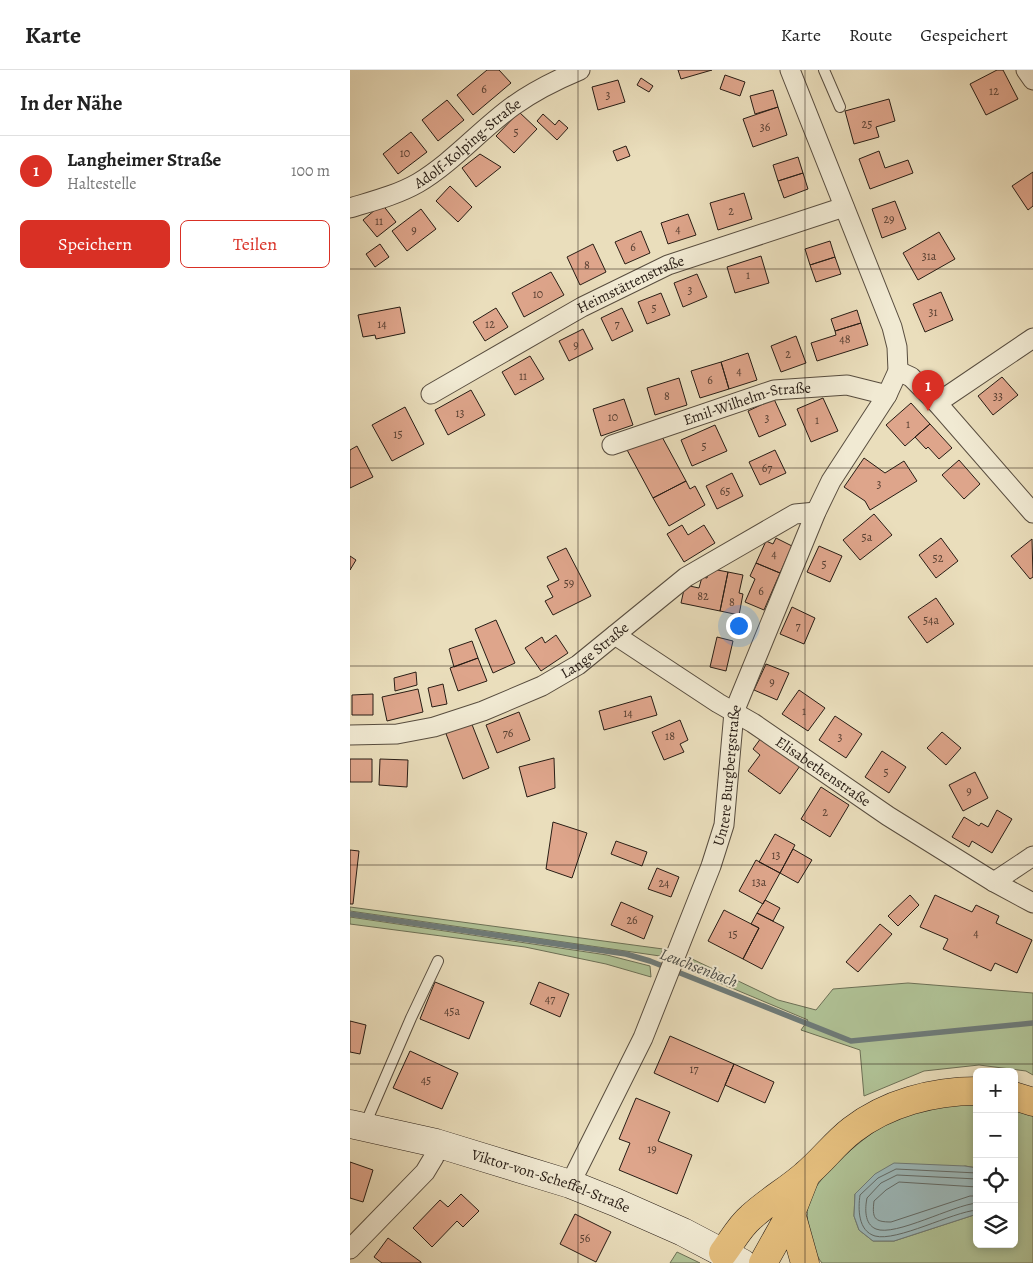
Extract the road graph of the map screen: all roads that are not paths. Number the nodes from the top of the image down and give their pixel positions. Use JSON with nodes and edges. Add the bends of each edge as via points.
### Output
{"nodes":[{"id":1,"x":580,"y":70,"type":"edge"},
{"id":2,"x":790,"y":70,"type":"edge"},
{"id":3,"x":824,"y":70,"type":"edge"},
{"id":4,"x":1026,"y":70,"type":"edge"},
{"id":5,"x":1033,"y":80,"type":"edge"},
{"id":6,"x":840,"y":107,"type":"dead end"},
{"id":7,"x":844,"y":206,"type":"junction"},
{"id":8,"x":350,"y":208,"type":"edge"},
{"id":9,"x":1033,"y":338,"type":"edge"},
{"id":10,"x":898,"y":372,"type":"junction"},
{"id":11,"x":430,"y":394,"type":"dead end"},
{"id":12,"x":887,"y":394,"type":"junction"},
{"id":13,"x":937,"y":403,"type":"junction"},
{"id":14,"x":612,"y":445,"type":"dead end"},
{"id":15,"x":816,"y":512,"type":"junction"},
{"id":16,"x":1033,"y":513,"type":"edge"},
{"id":17,"x":615,"y":635,"type":"junction"},
{"id":18,"x":734,"y":712,"type":"junction"},
{"id":19,"x":350,"y":735,"type":"edge"},
{"id":20,"x":1033,"y":856,"type":"edge"},
{"id":21,"x":994,"y":882,"type":"junction"},
{"id":22,"x":1033,"y":904,"type":"edge"},
{"id":23,"x":438,"y":961,"type":"dead end"},
{"id":24,"x":973,"y":1090,"type":"edge"},
{"id":25,"x":1018,"y":1097,"type":"edge"},
{"id":26,"x":1033,"y":1102,"type":"edge"},
{"id":27,"x":357,"y":1125,"type":"edge"},
{"id":28,"x":436,"y":1143,"type":"junction"},
{"id":29,"x":806,"y":1174,"type":"junction"},
{"id":30,"x":570,"y":1184,"type":"junction"},
{"id":31,"x":790,"y":1213,"type":"junction"},
{"id":32,"x":350,"y":1249,"type":"edge"},
{"id":33,"x":732,"y":1258,"type":"edge"},
{"id":34,"x":763,"y":1263,"type":"edge"},
{"id":35,"x":805,"y":1263,"type":"edge"}],
"edges":[{"from":1,"to":8,"type":"street","name":"Adolf-Kolping-Straße","via":[[549,83],[512,107],[438,170],[416,184]]},
{"from":2,"to":7,"type":"street"},
{"from":3,"to":6,"type":"lane"},
{"from":4,"to":5,"type":"street"},
{"from":7,"to":10,"type":"street","via":[[892,327]]},
{"from":7,"to":11,"type":"street","name":"Heimstättenstraße","via":[[668,265],[582,307]]},
{"from":9,"to":13,"type":"street"},
{"from":10,"to":12,"type":"street","name":"Untere Burgbergstraße"},
{"from":10,"to":13,"type":"street","via":[[911,378]]},
{"from":12,"to":14,"type":"street","name":"Emil-Wilhelm-Straße","via":[[847,385],[774,390]]},
{"from":12,"to":15,"type":"street","name":"Untere Burgbergstraße","via":[[831,481]]},
{"from":13,"to":16,"type":"street"},
{"from":15,"to":17,"type":"street","name":"Lange Straße","via":[[795,514],[686,577]]},
{"from":15,"to":18,"type":"street","name":"Untere Burgbergstraße"},
{"from":17,"to":18,"type":"street","name":"Elisabethenstraße"},
{"from":17,"to":19,"type":"street","name":"Lange Straße","via":[[578,665],[542,686],[483,711],[431,728],[397,734]]},
{"from":18,"to":21,"type":"street","name":"Elisabethenstraße","via":[[888,816]]},
{"from":18,"to":30,"type":"street","name":"Untere Burgbergstraße","via":[[724,825],[711,866],[643,1038]]},
{"from":20,"to":21,"type":"street"},
{"from":21,"to":22,"type":"street","name":"Elisabethenstraße"},
{"from":23,"to":27,"type":"lane"},
{"from":24,"to":29,"type":"highway","via":[[929,1095],[879,1114],[852,1130]]},
{"from":25,"to":26,"type":"highway"},
{"from":27,"to":28,"type":"street","name":"Viktor-von-Scheffel-Straße"},
{"from":28,"to":30,"type":"street","name":"Viktor-von-Scheffel-Straße"},
{"from":28,"to":32,"type":"street","via":[[434,1157],[425,1172]]},
{"from":29,"to":31,"type":"highway"},
{"from":29,"to":33,"type":"highway","via":[[749,1218]]},
{"from":30,"to":33,"type":"street","name":"Viktor-von-Scheffel-Straße","via":[[683,1232]]},
{"from":31,"to":34,"type":"highway"},
{"from":31,"to":35,"type":"highway"}]}
